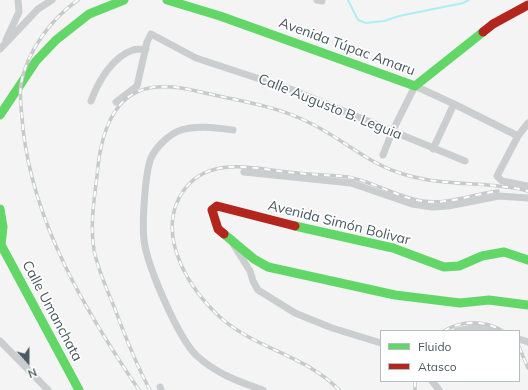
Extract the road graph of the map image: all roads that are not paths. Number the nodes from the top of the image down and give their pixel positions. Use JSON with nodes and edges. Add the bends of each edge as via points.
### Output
{"nodes":[{"id":1,"x":18,"y":0,"type":"edge"},
{"id":2,"x":52,"y":0,"type":"edge"},
{"id":3,"x":124,"y":0,"type":"edge"},
{"id":4,"x":168,"y":0,"type":"edge"},
{"id":5,"x":528,"y":5,"type":"edge"},
{"id":6,"x":1,"y":48,"type":"edge"},
{"id":7,"x":146,"y":49,"type":"junction"},
{"id":8,"x":415,"y":86,"type":"junction"},
{"id":9,"x":91,"y":100,"type":"dead end"},
{"id":10,"x":116,"y":102,"type":"dead end"},
{"id":11,"x":454,"y":104,"type":"junction"},
{"id":12,"x":0,"y":115,"type":"edge"},
{"id":13,"x":528,"y":123,"type":"edge"},
{"id":14,"x":233,"y":130,"type":"dead end"},
{"id":15,"x":392,"y":132,"type":"junction"},
{"id":16,"x":515,"y":134,"type":"junction"},
{"id":17,"x":433,"y":149,"type":"junction"},
{"id":18,"x":383,"y":155,"type":"dead end"},
{"id":19,"x":465,"y":162,"type":"dead end"},
{"id":20,"x":244,"y":172,"type":"dead end"},
{"id":21,"x":528,"y":186,"type":"edge"},
{"id":22,"x":528,"y":198,"type":"edge"},
{"id":23,"x":0,"y":208,"type":"edge"},
{"id":24,"x":1,"y":239,"type":"edge"},
{"id":25,"x":230,"y":239,"type":"junction"},
{"id":26,"x":254,"y":259,"type":"junction"},
{"id":27,"x":528,"y":260,"type":"edge"},
{"id":28,"x":250,"y":271,"type":"junction"},
{"id":29,"x":528,"y":305,"type":"edge"},
{"id":30,"x":462,"y":330,"type":"edge"},
{"id":31,"x":490,"y":330,"type":"edge"},
{"id":32,"x":0,"y":341,"type":"edge"},
{"id":33,"x":380,"y":344,"type":"edge"},
{"id":34,"x":433,"y":382,"type":"edge"},
{"id":35,"x":48,"y":390,"type":"edge"},
{"id":36,"x":79,"y":390,"type":"edge"},
{"id":37,"x":263,"y":390,"type":"edge"},
{"id":38,"x":439,"y":390,"type":"edge"}],
"edges":[{"from":1,"to":6,"type":"street","via":[[19,12]]},
{"from":2,"to":6,"type":"street","via":[[38,8]]},
{"from":3,"to":12,"type":"street","via":[[89,14],[56,40],[36,61]]},
{"from":4,"to":8,"type":"street","name":"Avenida Túpac Amaru"},
{"from":5,"to":8,"type":"street","via":[[493,24]]},
{"from":7,"to":9,"type":"street","via":[[133,50],[120,58],[98,82]]},
{"from":7,"to":10,"type":"street","via":[[137,86]]},
{"from":7,"to":15,"type":"street","name":"Calle Augusto B. Leguia","via":[[151,34],[196,58],[290,89]]},
{"from":8,"to":11,"type":"street","name":"Avenida Túpac Amaru"},
{"from":8,"to":15,"type":"street"},
{"from":11,"to":16,"type":"street","name":"Avenida Túpac Amaru"},
{"from":11,"to":17,"type":"street"},
{"from":13,"to":16,"type":"street"},
{"from":14,"to":37,"type":"street","via":[[181,130],[155,150],[150,160],[143,213],[144,240],[146,254],[165,301],[188,346],[206,364]]},
{"from":15,"to":17,"type":"street","name":"Calle Augusto B. Leguia"},
{"from":15,"to":18,"type":"street"},
{"from":16,"to":21,"type":"street","via":[[498,176],[502,181]]},
{"from":17,"to":19,"type":"street","name":"Calle Augusto B. Leguia"},
{"from":20,"to":22,"type":"street","via":[[351,183],[412,204],[432,207],[499,196]]},
{"from":23,"to":24,"type":"street"},
{"from":24,"to":36,"type":"street","name":"Calle Umanchata"},
{"from":25,"to":26,"type":"street"},
{"from":25,"to":27,"type":"street","name":"Avenida Simón Bolivar","via":[[218,229],[212,210],[217,206],[266,220],[393,248],[444,267],[459,266],[482,256],[504,252]]},
{"from":25,"to":28,"type":"street"},
{"from":26,"to":28,"type":"street"},
{"from":26,"to":29,"type":"street","via":[[268,266],[395,295],[460,303],[489,300]]},
{"from":28,"to":33,"type":"street","via":[[258,290],[295,313]]},
{"from":30,"to":31,"type":"street","via":[[477,327]]},
{"from":32,"to":35,"type":"street"},
{"from":34,"to":38,"type":"street"}]}
